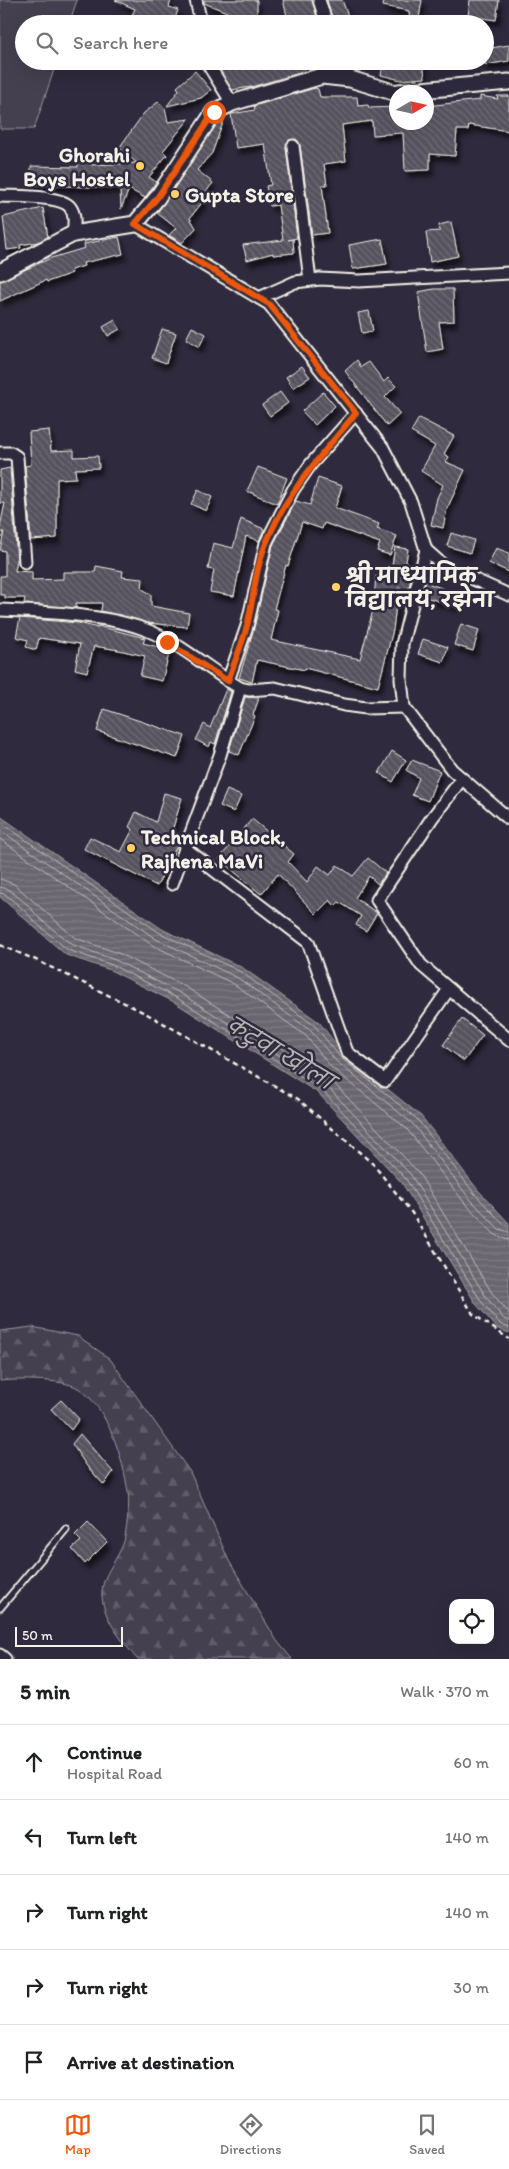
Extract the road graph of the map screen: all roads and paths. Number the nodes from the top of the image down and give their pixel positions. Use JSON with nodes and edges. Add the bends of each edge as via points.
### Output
{"nodes":[{"id":1,"x":196,"y":0,"type":"edge"},
{"id":2,"x":319,"y":0,"type":"edge"},
{"id":3,"x":199,"y":15,"type":"edge"},
{"id":4,"x":324,"y":15,"type":"edge"},
{"id":5,"x":212,"y":70,"type":"edge"},
{"id":6,"x":346,"y":70,"type":"edge"},
{"id":7,"x":350,"y":79,"type":"junction"},
{"id":8,"x":509,"y":82,"type":"edge"},
{"id":9,"x":434,"y":89,"type":"edge"},
{"id":10,"x":389,"y":91,"type":"edge"},
{"id":11,"x":232,"y":103,"type":"junction"},
{"id":12,"x":293,"y":146,"type":"dead end"},
{"id":13,"x":0,"y":196,"type":"edge"},
{"id":14,"x":135,"y":224,"type":"junction"},
{"id":15,"x":73,"y":234,"type":"junction"},
{"id":16,"x":0,"y":272,"type":"edge"},
{"id":17,"x":509,"y":273,"type":"edge"},
{"id":18,"x":315,"y":279,"type":"junction"},
{"id":19,"x":259,"y":298,"type":"junction"},
{"id":20,"x":356,"y":413,"type":"junction"},
{"id":21,"x":0,"y":453,"type":"edge"},
{"id":22,"x":426,"y":550,"type":"junction"},
{"id":23,"x":25,"y":562,"type":"dead end"},
{"id":24,"x":509,"y":595,"type":"edge"},
{"id":25,"x":0,"y":610,"type":"edge"},
{"id":26,"x":228,"y":681,"type":"junction"},
{"id":27,"x":240,"y":688,"type":"junction"},
{"id":28,"x":404,"y":707,"type":"junction"},
{"id":29,"x":461,"y":780,"type":"junction"},
{"id":30,"x":509,"y":819,"type":"edge"},
{"id":31,"x":185,"y":848,"type":"junction"},
{"id":32,"x":172,"y":884,"type":"dead end"},
{"id":33,"x":0,"y":945,"type":"edge"},
{"id":34,"x":449,"y":989,"type":"junction"},
{"id":35,"x":509,"y":1040,"type":"edge"},
{"id":36,"x":509,"y":1339,"type":"edge"},
{"id":37,"x":66,"y":1529,"type":"dead end"},
{"id":38,"x":0,"y":1608,"type":"edge"},
{"id":39,"x":0,"y":1655,"type":"edge"},
{"id":40,"x":5,"y":1659,"type":"edge"}],
"edges":[{"from":1,"to":3,"type":"street"},
{"from":2,"to":4,"type":"street"},
{"from":5,"to":11,"type":"street"},
{"from":6,"to":7,"type":"street"},
{"from":7,"to":10,"type":"street"},
{"from":7,"to":11,"type":"street","via":[[322,76]]},
{"from":8,"to":9,"type":"street"},
{"from":11,"to":14,"type":"street","via":[[214,112],[157,198]]},
{"from":12,"to":18,"type":"street"},
{"from":13,"to":15,"type":"street","via":[[61,200],[75,219]]},
{"from":14,"to":15,"type":"street"},
{"from":14,"to":19,"type":"street"},
{"from":15,"to":16,"type":"street"},
{"from":17,"to":18,"type":"street"},
{"from":18,"to":19,"type":"street","via":[[286,285]]},
{"from":19,"to":20,"type":"street","via":[[269,304]]},
{"from":20,"to":22,"type":"street","via":[[383,448],[411,502]]},
{"from":20,"to":26,"type":"street","via":[[311,464],[293,490],[266,543],[247,626]]},
{"from":21,"to":23,"type":"street","via":[[11,453],[17,457]]},
{"from":22,"to":24,"type":"street","via":[[444,566]]},
{"from":22,"to":28,"type":"street","via":[[402,644]]},
{"from":25,"to":26,"type":"street","via":[[59,613],[142,628],[180,648]]},
{"from":26,"to":27,"type":"street"},
{"from":27,"to":28,"type":"street","via":[[275,688],[351,706]]},
{"from":27,"to":31,"type":"street","via":[[220,755]]},
{"from":28,"to":29,"type":"street"},
{"from":29,"to":30,"type":"street"},
{"from":29,"to":34,"type":"street","via":[[377,900],[422,965]]},
{"from":31,"to":32,"type":"street"},
{"from":31,"to":34,"type":"street","via":[[308,942],[347,1052],[385,1081]]},
{"from":33,"to":36,"type":"path","via":[[147,1014],[298,1099],[373,1164],[412,1213],[473,1314]]},
{"from":34,"to":35,"type":"street"},
{"from":37,"to":38,"type":"lane"},
{"from":39,"to":40,"type":"street"}]}
